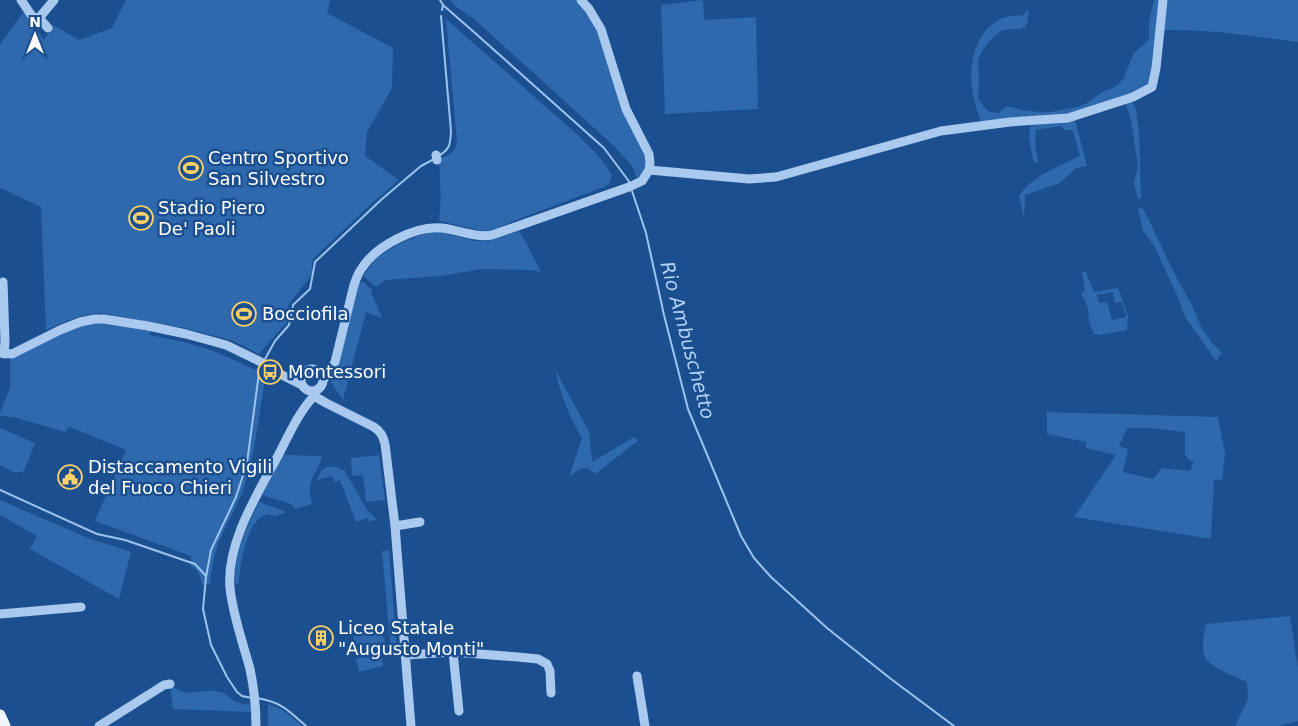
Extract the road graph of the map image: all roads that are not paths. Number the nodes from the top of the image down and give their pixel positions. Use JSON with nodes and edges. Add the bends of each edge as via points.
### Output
{"nodes":[{"id":1,"x":21,"y":0,"type":"edge"},
{"id":2,"x":54,"y":0,"type":"edge"},
{"id":3,"x":581,"y":0,"type":"edge"},
{"id":4,"x":1163,"y":0,"type":"edge"},
{"id":5,"x":39,"y":18,"type":"junction"},
{"id":6,"x":48,"y":28,"type":"dead end"},
{"id":7,"x":649,"y":170,"type":"junction"},
{"id":8,"x":4,"y":282,"type":"dead end"},
{"id":9,"x":337,"y":352,"type":"junction"},
{"id":10,"x":2,"y":353,"type":"edge"},
{"id":11,"x":314,"y":369,"type":"junction"},
{"id":12,"x":277,"y":370,"type":"junction"},
{"id":13,"x":304,"y":372,"type":"junction"},
{"id":14,"x":323,"y":382,"type":"junction"},
{"id":15,"x":309,"y":390,"type":"junction"},
{"id":16,"x":333,"y":406,"type":"junction"},
{"id":17,"x":420,"y":522,"type":"dead end"},
{"id":18,"x":395,"y":526,"type":"junction"},
{"id":19,"x":81,"y":607,"type":"dead end"},
{"id":20,"x":0,"y":614,"type":"edge"},
{"id":21,"x":453,"y":652,"type":"junction"},
{"id":22,"x":406,"y":655,"type":"junction"},
{"id":23,"x":637,"y":676,"type":"dead end"},
{"id":24,"x":170,"y":684,"type":"dead end"},
{"id":25,"x":552,"y":693,"type":"dead end"},
{"id":26,"x":459,"y":711,"type":"dead end"},
{"id":27,"x":0,"y":715,"type":"edge"},
{"id":28,"x":6,"y":726,"type":"edge"},
{"id":29,"x":98,"y":726,"type":"edge"},
{"id":30,"x":256,"y":726,"type":"edge"},
{"id":31,"x":411,"y":726,"type":"edge"},
{"id":32,"x":645,"y":726,"type":"edge"}],
"edges":[{"from":1,"to":5,"type":"street","via":[[32,16]]},
{"from":2,"to":5,"type":"street"},
{"from":3,"to":7,"type":"street","via":[[602,29],[626,109],[649,154]]},
{"from":4,"to":7,"type":"street","via":[[1152,87],[1133,97],[1068,118],[941,131],[776,177],[749,179]]},
{"from":5,"to":6,"type":"street"},
{"from":7,"to":9,"type":"street","via":[[637,184],[492,235],[478,236],[435,227],[396,239],[373,256],[358,275]]},
{"from":8,"to":10,"type":"street","via":[[5,341]]},
{"from":9,"to":11,"type":"street","via":[[325,367]]},
{"from":9,"to":14,"type":"street","via":[[333,367]]},
{"from":10,"to":12,"type":"street","via":[[12,354],[80,322],[104,319],[226,345]]},
{"from":11,"to":13,"type":"street"},
{"from":11,"to":14,"type":"street","via":[[321,373]]},
{"from":12,"to":13,"type":"street","via":[[295,374]]},
{"from":12,"to":15,"type":"street"},
{"from":13,"to":15,"type":"street","via":[[301,378]]},
{"from":14,"to":15,"type":"street","via":[[317,390]]},
{"from":14,"to":16,"type":"street"},
{"from":15,"to":16,"type":"street"},
{"from":15,"to":30,"type":"street","via":[[302,412],[239,533],[230,564],[234,614],[250,671]]},
{"from":16,"to":18,"type":"street","via":[[380,431],[383,436]]},
{"from":17,"to":18,"type":"street"},
{"from":18,"to":22,"type":"street"},
{"from":19,"to":20,"type":"street"},
{"from":21,"to":22,"type":"street"},
{"from":21,"to":25,"type":"street","via":[[538,659],[547,664],[550,671]]},
{"from":21,"to":26,"type":"street"},
{"from":22,"to":31,"type":"street"},
{"from":23,"to":32,"type":"street"},
{"from":24,"to":29,"type":"street"},
{"from":27,"to":28,"type":"main road"}]}
